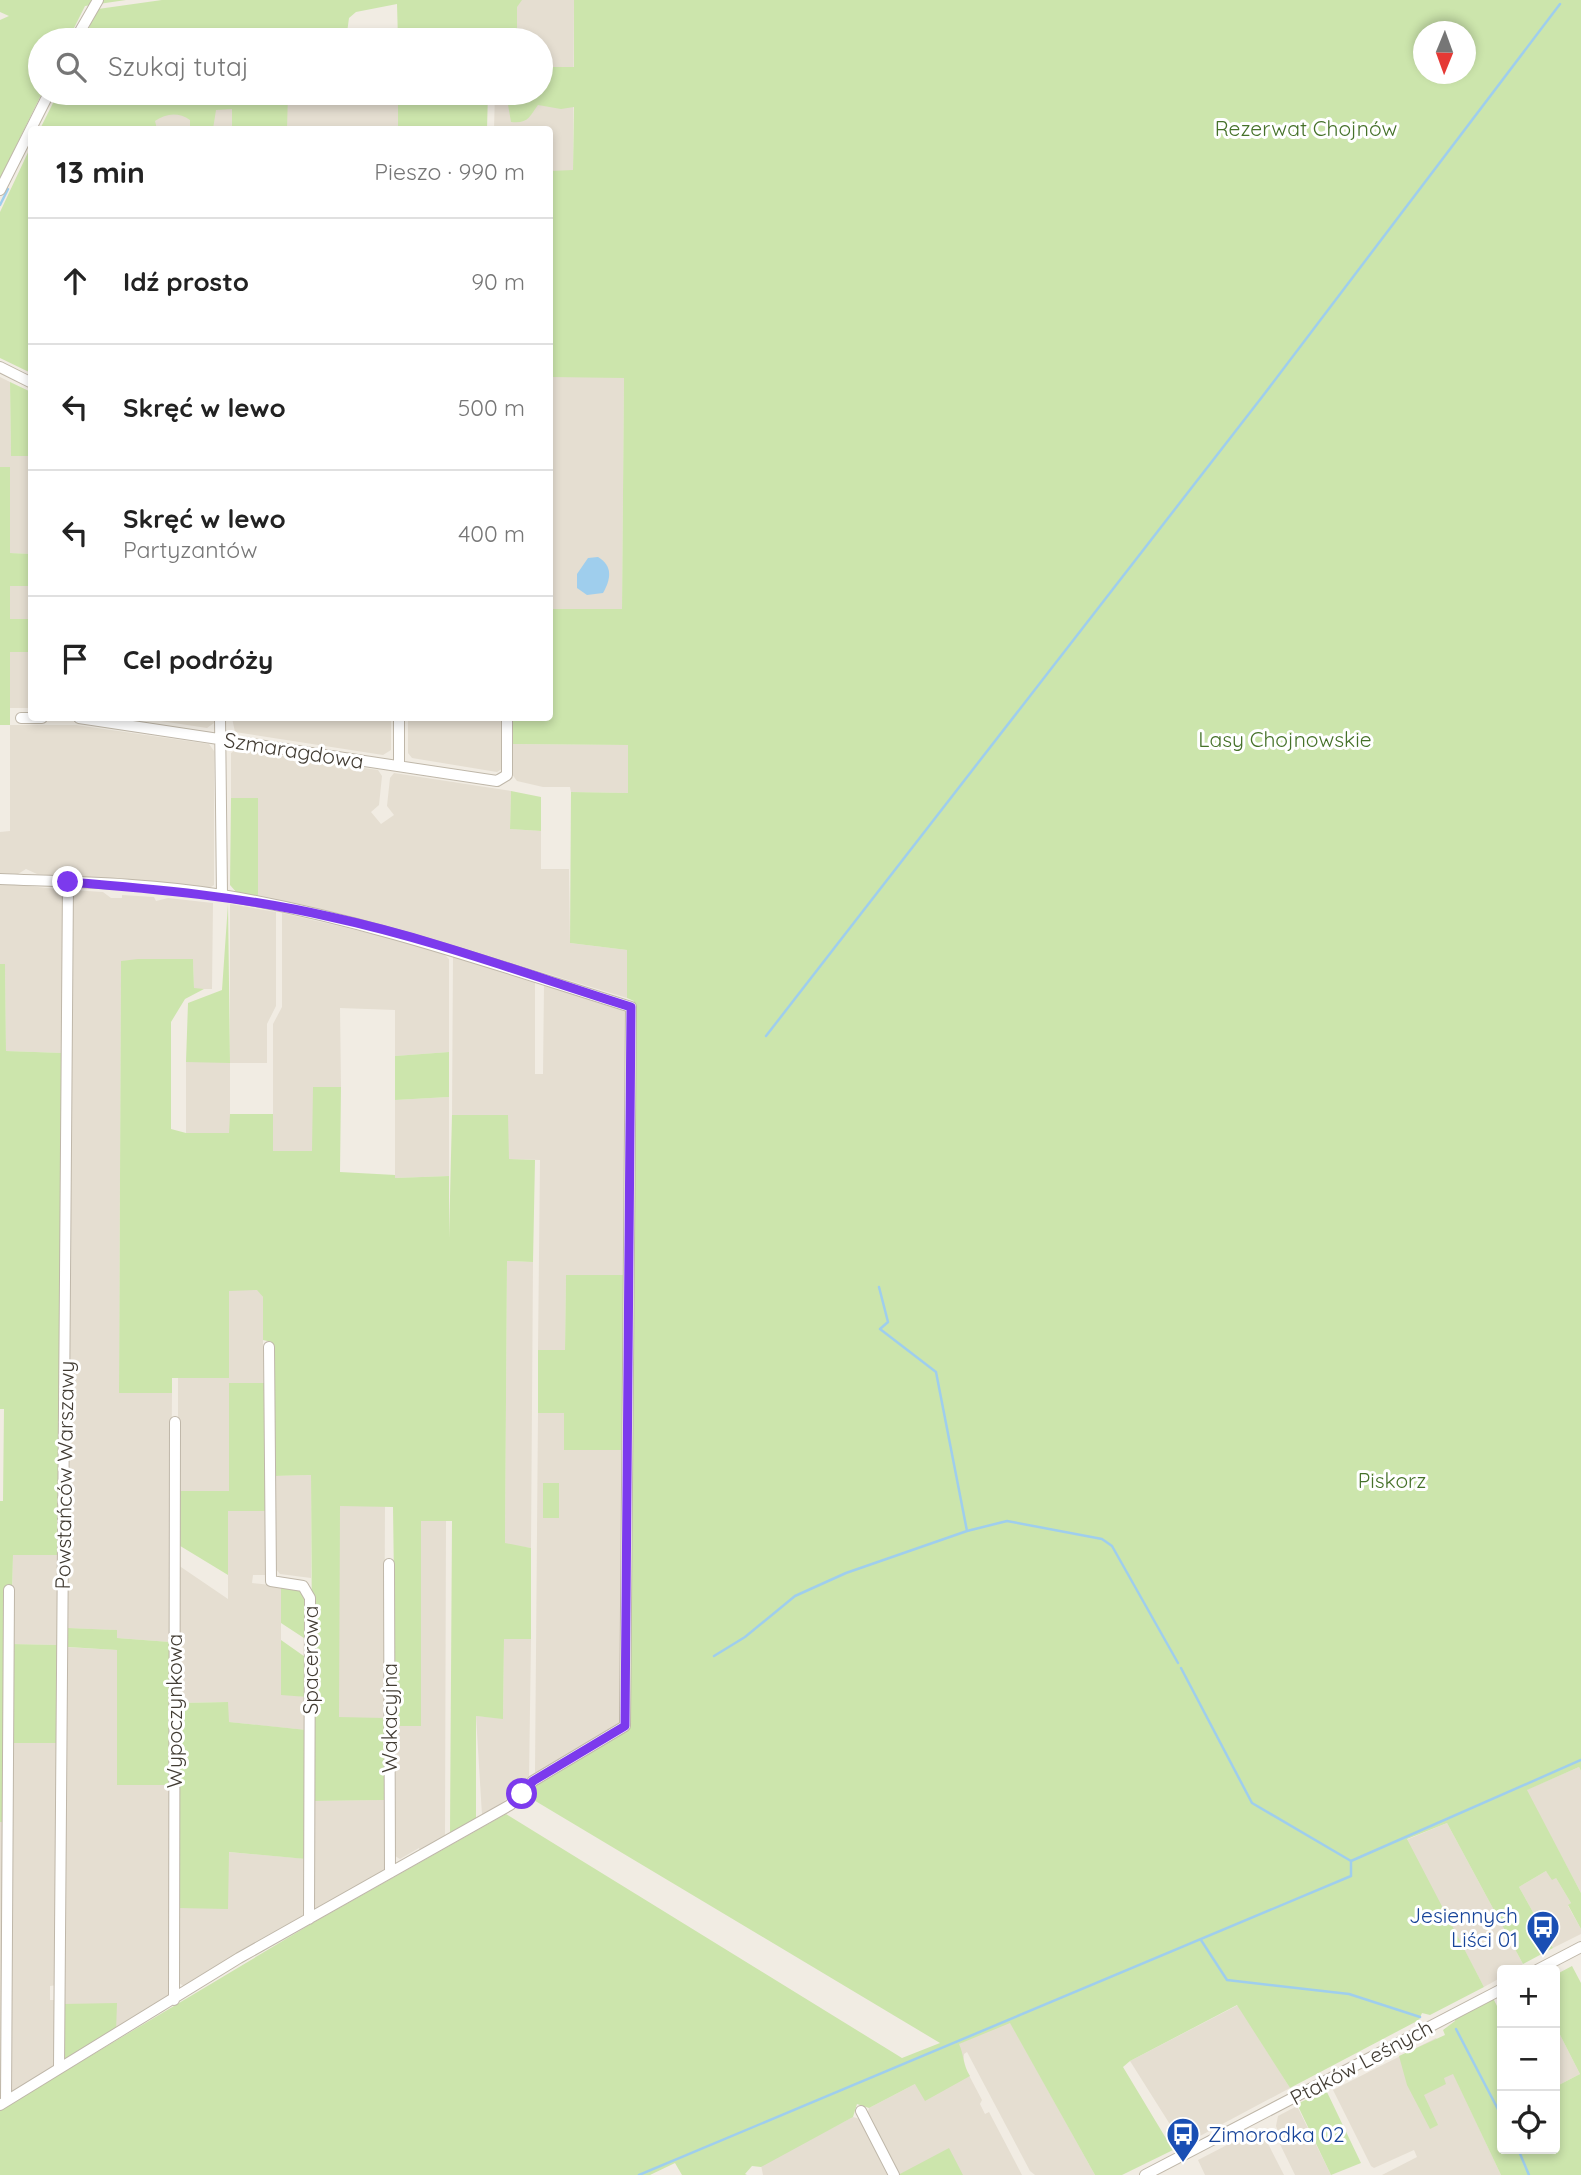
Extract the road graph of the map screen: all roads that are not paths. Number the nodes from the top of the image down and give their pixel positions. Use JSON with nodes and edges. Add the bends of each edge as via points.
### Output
{"nodes":[{"id":1,"x":97,"y":1,"type":"edge"},
{"id":2,"x":82,"y":28,"type":"edge"},
{"id":3,"x":43,"y":105,"type":"edge"},
{"id":4,"x":32,"y":126,"type":"edge"},
{"id":5,"x":28,"y":135,"type":"edge"},
{"id":6,"x":0,"y":190,"type":"edge"},
{"id":7,"x":0,"y":367,"type":"edge"},
{"id":8,"x":28,"y":381,"type":"edge"},
{"id":9,"x":21,"y":718,"type":"dead end"},
{"id":10,"x":28,"y":718,"type":"edge"},
{"id":11,"x":99,"y":721,"type":"edge"},
{"id":12,"x":220,"y":721,"type":"edge"},
{"id":13,"x":399,"y":721,"type":"edge"},
{"id":14,"x":507,"y":721,"type":"edge"},
{"id":15,"x":221,"y":739,"type":"junction"},
{"id":16,"x":399,"y":766,"type":"junction"},
{"id":17,"x":0,"y":879,"type":"edge"},
{"id":18,"x":68,"y":882,"type":"junction"},
{"id":19,"x":222,"y":895,"type":"junction"},
{"id":20,"x":269,"y":1347,"type":"dead end"},
{"id":21,"x":175,"y":1422,"type":"dead end"},
{"id":22,"x":389,"y":1564,"type":"dead end"},
{"id":23,"x":9,"y":1590,"type":"dead end"},
{"id":24,"x":390,"y":1873,"type":"junction"},
{"id":25,"x":309,"y":1919,"type":"junction"},
{"id":26,"x":1581,"y":1947,"type":"edge"},
{"id":27,"x":1547,"y":1965,"type":"edge"},
{"id":28,"x":1497,"y":1992,"type":"edge"},
{"id":29,"x":174,"y":2000,"type":"junction"},
{"id":30,"x":59,"y":2068,"type":"junction"},
{"id":31,"x":3,"y":2103,"type":"edge"},
{"id":32,"x":861,"y":2111,"type":"dead end"},
{"id":33,"x":894,"y":2175,"type":"edge"},
{"id":34,"x":1145,"y":2175,"type":"edge"}],
"edges":[{"from":1,"to":2,"type":"street"},
{"from":3,"to":4,"type":"street"},
{"from":5,"to":6,"type":"street"},
{"from":7,"to":8,"type":"street"},
{"from":9,"to":10,"type":"street"},
{"from":11,"to":15,"type":"street","name":"Szmaragdowa"},
{"from":12,"to":15,"type":"street"},
{"from":13,"to":16,"type":"street"},
{"from":14,"to":16,"type":"street","name":"Szmaragdowa","via":[[507,775],[497,781]]},
{"from":15,"to":16,"type":"street","name":"Szmaragdowa"},
{"from":15,"to":19,"type":"street"},
{"from":17,"to":18,"type":"street"},
{"from":18,"to":19,"type":"street"},
{"from":18,"to":30,"type":"street","name":"Powstańców Warszawy"},
{"from":19,"to":24,"type":"street","via":[[392,932],[631,1007],[625,1726],[533,1781],[510,1805]]},
{"from":20,"to":25,"type":"street","name":"Spacerowa","via":[[271,1581],[303,1586],[310,1598]]},
{"from":21,"to":29,"type":"street","name":"Wypoczynkowa"},
{"from":22,"to":24,"type":"street","name":"Wakacyjna"},
{"from":23,"to":31,"type":"street"},
{"from":24,"to":25,"type":"street"},
{"from":25,"to":29,"type":"street"},
{"from":26,"to":27,"type":"street"},
{"from":28,"to":34,"type":"street","name":"Ptaków Leśnych"},
{"from":29,"to":30,"type":"street"},
{"from":30,"to":31,"type":"street"},
{"from":32,"to":33,"type":"street"}]}
